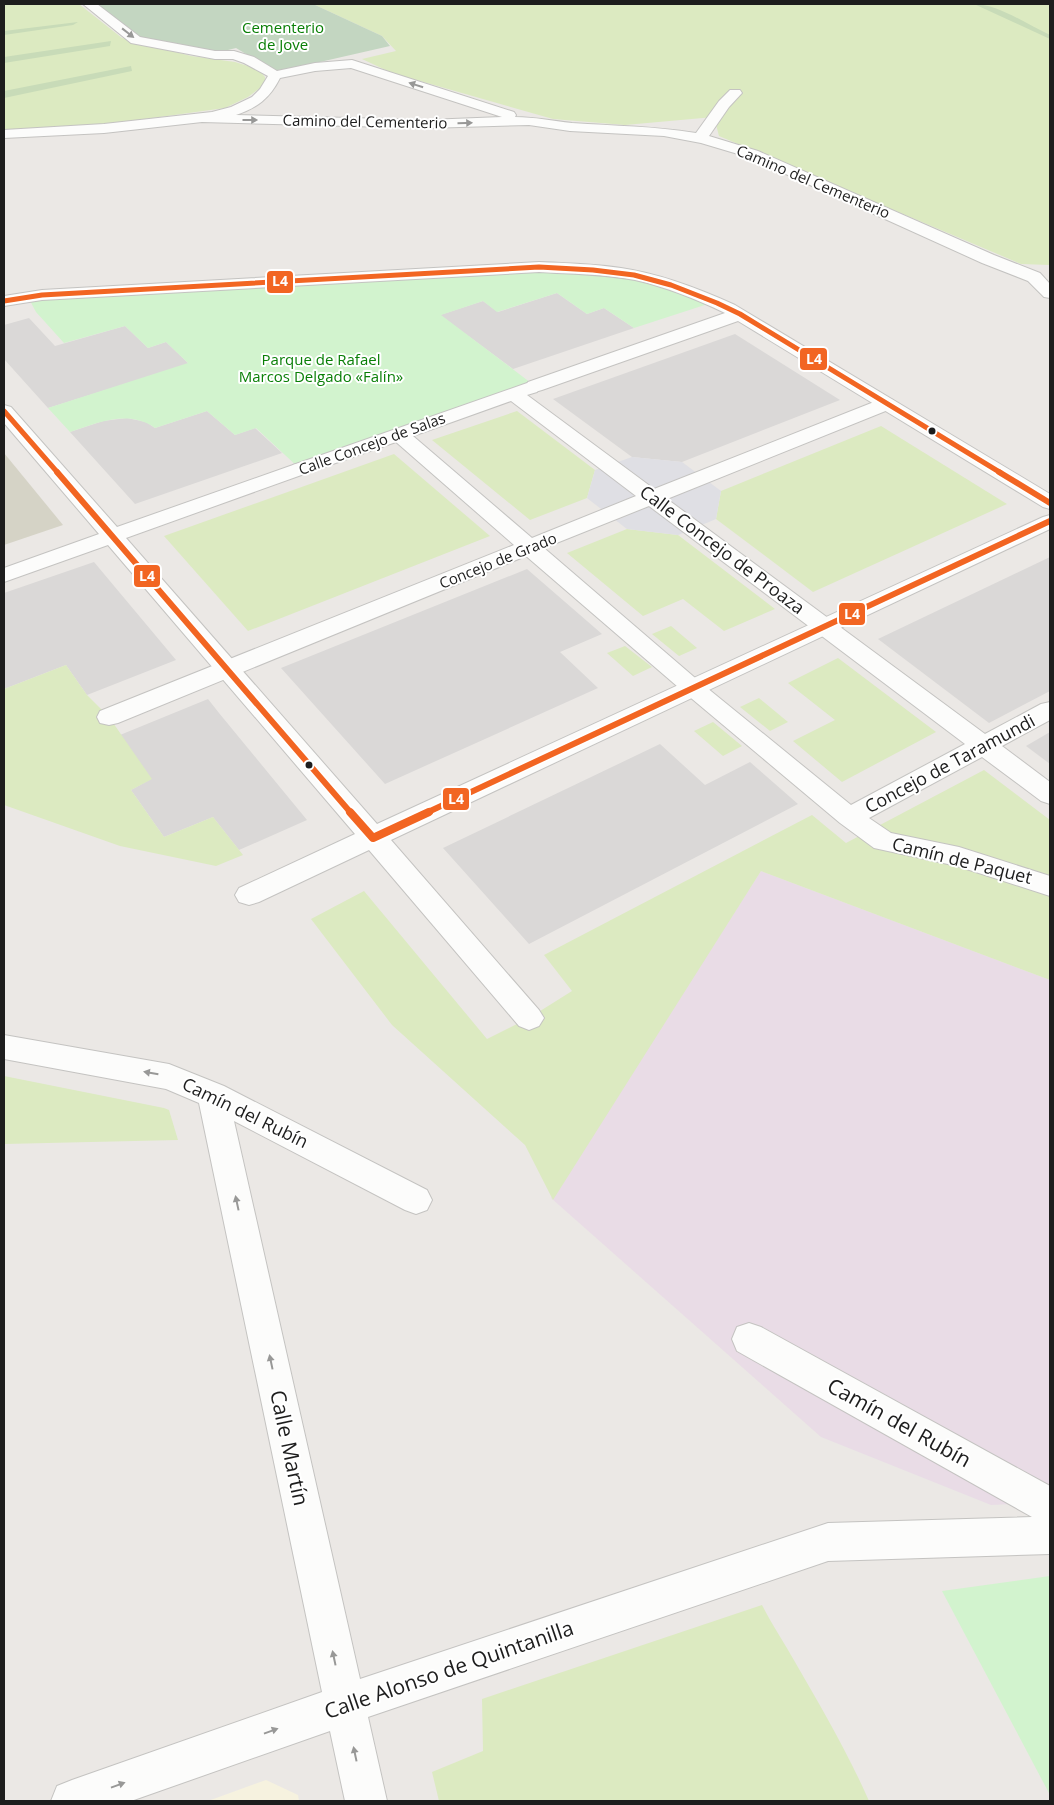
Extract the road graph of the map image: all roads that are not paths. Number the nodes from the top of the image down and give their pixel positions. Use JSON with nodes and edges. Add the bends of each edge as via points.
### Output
{"nodes":[{"id":1,"x":89,"y":4,"type":"edge"},
{"id":2,"x":275,"y":75,"type":"junction"},
{"id":3,"x":734,"y":92,"type":"dead end"},
{"id":4,"x":202,"y":118,"type":"junction"},
{"id":5,"x":529,"y":121,"type":"junction"},
{"id":6,"x":4,"y":134,"type":"edge"},
{"id":7,"x":700,"y":138,"type":"junction"},
{"id":8,"x":1042,"y":277,"type":"edge"},
{"id":9,"x":1050,"y":293,"type":"edge"},
{"id":10,"x":4,"y":301,"type":"edge"},
{"id":11,"x":740,"y":314,"type":"junction"},
{"id":12,"x":513,"y":394,"type":"junction"},
{"id":13,"x":886,"y":404,"type":"junction"},
{"id":14,"x":4,"y":411,"type":"edge"},
{"id":15,"x":400,"y":435,"type":"junction"},
{"id":16,"x":652,"y":498,"type":"junction"},
{"id":17,"x":1050,"y":503,"type":"edge"},
{"id":18,"x":1050,"y":522,"type":"edge"},
{"id":19,"x":112,"y":536,"type":"junction"},
{"id":20,"x":530,"y":548,"type":"junction"},
{"id":21,"x":4,"y":575,"type":"edge"},
{"id":22,"x":824,"y":627,"type":"junction"},
{"id":23,"x":227,"y":670,"type":"junction"},
{"id":24,"x":693,"y":688,"type":"junction"},
{"id":25,"x":1050,"y":710,"type":"edge"},
{"id":26,"x":110,"y":717,"type":"dead end"},
{"id":27,"x":983,"y":746,"type":"junction"},
{"id":28,"x":1050,"y":796,"type":"edge"},
{"id":29,"x":849,"y":818,"type":"junction"},
{"id":30,"x":373,"y":838,"type":"junction"},
{"id":31,"x":1050,"y":886,"type":"edge"},
{"id":32,"x":249,"y":895,"type":"dead end"},
{"id":33,"x":529,"y":1018,"type":"dead end"},
{"id":34,"x":4,"y":1047,"type":"edge"},
{"id":35,"x":213,"y":1095,"type":"junction"},
{"id":36,"x":416,"y":1200,"type":"dead end"},
{"id":37,"x":749,"y":1339,"type":"dead end"},
{"id":38,"x":1050,"y":1506,"type":"edge"},
{"id":39,"x":1050,"y":1535,"type":"edge"},
{"id":40,"x":345,"y":1705,"type":"junction"},
{"id":41,"x":72,"y":1801,"type":"edge"},
{"id":42,"x":366,"y":1801,"type":"edge"}],
"edges":[{"from":1,"to":2,"type":"street","one_way":true,"via":[[136,40],[215,55],[234,55]]},
{"from":2,"to":4,"type":"street","name":"Camino del Cementerio","via":[[268,89],[256,100]]},
{"from":5,"to":2,"type":"street","name":"Camino del Cementerio","one_way":true,"via":[[352,64]]},
{"from":3,"to":7,"type":"street"},
{"from":4,"to":5,"type":"street","name":"Camino del Cementerio","one_way":true,"via":[[427,124]]},
{"from":4,"to":6,"type":"street","name":"Camino del Cementerio","via":[[130,127]]},
{"from":5,"to":7,"type":"street","name":"Camino del Cementerio"},
{"from":7,"to":8,"type":"street","name":"Camino del Cementerio","via":[[753,154],[988,259]]},
{"from":8,"to":9,"type":"street","name":"Camino del Cementerio"},
{"from":10,"to":11,"type":"street","via":[[52,295],[539,267],[589,269],[645,277],[693,292]]},
{"from":11,"to":12,"type":"street","name":"Calle Concejo de Salas"},
{"from":11,"to":13,"type":"street"},
{"from":12,"to":15,"type":"street","name":"Calle Concejo de Salas"},
{"from":12,"to":16,"type":"street","name":"Calle Concejo de Proaza"},
{"from":13,"to":16,"type":"street","name":"Concejo de Grado"},
{"from":13,"to":17,"type":"street"},
{"from":14,"to":19,"type":"street"},
{"from":15,"to":19,"type":"street","name":"Calle Concejo de Salas"},
{"from":15,"to":20,"type":"street","name":"Camín de Paquet"},
{"from":16,"to":20,"type":"street","name":"Concejo de Grado"},
{"from":16,"to":22,"type":"street","name":"Calle Concejo de Proaza"},
{"from":18,"to":22,"type":"street"},
{"from":19,"to":21,"type":"street","name":"Calle Concejo de Salas"},
{"from":19,"to":23,"type":"street"},
{"from":20,"to":23,"type":"street","name":"Concejo de Grado"},
{"from":20,"to":24,"type":"street","name":"Camín de Paquet"},
{"from":22,"to":24,"type":"street"},
{"from":22,"to":27,"type":"street","name":"Calle Concejo de Proaza"},
{"from":23,"to":26,"type":"street","name":"Concejo de Grado"},
{"from":23,"to":30,"type":"street"},
{"from":24,"to":29,"type":"street","name":"Camín de Paquet"},
{"from":24,"to":30,"type":"street"},
{"from":25,"to":27,"type":"street","name":"Concejo de Taramundi"},
{"from":27,"to":28,"type":"street","name":"Calle Concejo de Proaza"},
{"from":27,"to":29,"type":"street","name":"Concejo de Taramundi"},
{"from":29,"to":31,"type":"street","name":"Camín de Paquet","via":[[883,841],[959,857]]},
{"from":30,"to":32,"type":"street"},
{"from":30,"to":33,"type":"street"},
{"from":35,"to":34,"type":"street","name":"Camín del Rubín","one_way":true,"via":[[169,1077]]},
{"from":35,"to":36,"type":"street","name":"Camín del Rubín"},
{"from":40,"to":35,"type":"street","name":"Calle Martín","one_way":true},
{"from":37,"to":38,"type":"street","name":"Camín del Rubín"},
{"from":39,"to":40,"type":"street","name":"Calle Alonso de Quintanilla","via":[[828,1542]]},
{"from":41,"to":40,"type":"street","name":"Calle Alonso de Quintanilla","one_way":true},
{"from":42,"to":40,"type":"street","name":"Calle Martín","one_way":true}]}
